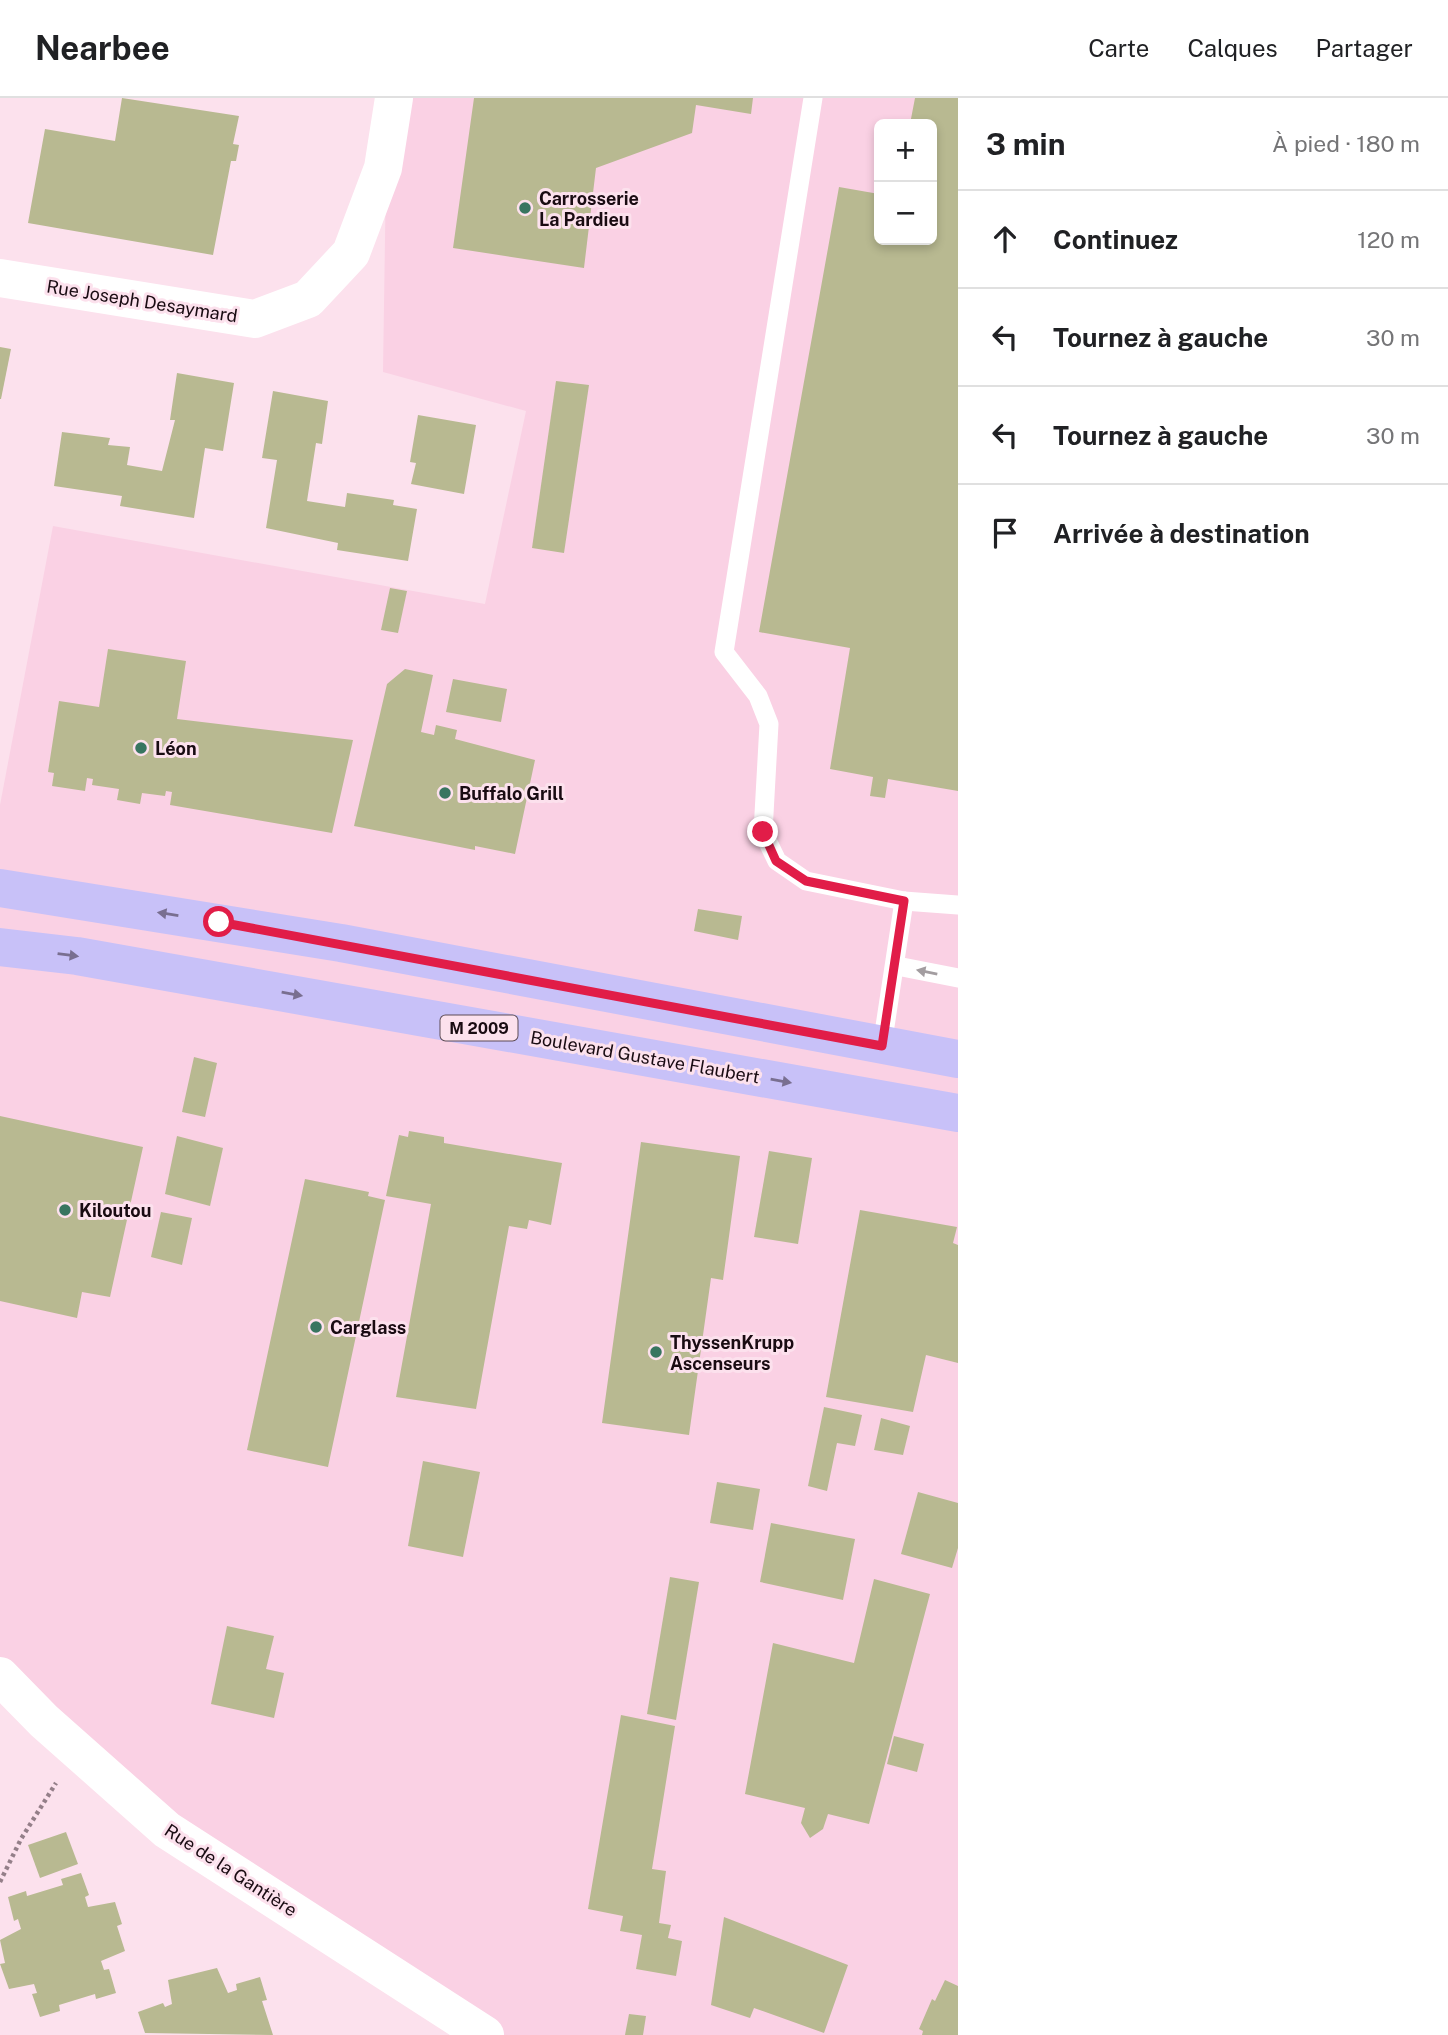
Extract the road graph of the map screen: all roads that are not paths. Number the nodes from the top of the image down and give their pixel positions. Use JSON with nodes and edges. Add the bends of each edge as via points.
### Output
{"nodes":[{"id":1,"x":394,"y":98,"type":"edge"},
{"id":2,"x":813,"y":98,"type":"edge"},
{"id":3,"x":0,"y":278,"type":"edge"},
{"id":4,"x":0,"y":888,"type":"edge"},
{"id":5,"x":904,"y":901,"type":"junction"},
{"id":6,"x":958,"y":905,"type":"edge"},
{"id":7,"x":0,"y":947,"type":"edge"},
{"id":8,"x":897,"y":967,"type":"junction"},
{"id":9,"x":958,"y":978,"type":"edge"},
{"id":10,"x":882,"y":1046,"type":"junction"},
{"id":11,"x":958,"y":1059,"type":"edge"},
{"id":12,"x":958,"y":1113,"type":"edge"},
{"id":13,"x":0,"y":1676,"type":"edge"},
{"id":14,"x":485,"y":2035,"type":"edge"}],
"edges":[{"from":1,"to":3,"type":"street","name":"Rue Joseph Desaymard","via":[[383,168],[351,253],[308,299],[255,319]]},
{"from":2,"to":5,"type":"lane","via":[[724,652],[758,696],[769,724],[763,832],[776,861],[806,881]]},
{"from":10,"to":4,"type":"main road","one_way":true,"via":[[341,943]]},
{"from":5,"to":6,"type":"lane"},
{"from":5,"to":8,"type":"lane"},
{"from":7,"to":12,"type":"main road","name":"Boulevard Gustave Flaubert","number":"M 2009","one_way":true,"via":[[77,956]]},
{"from":9,"to":8,"type":"lane","one_way":true},
{"from":8,"to":10,"type":"lane"},
{"from":10,"to":11,"type":"main road"},
{"from":13,"to":14,"type":"street","name":"Rue de la Gantière","via":[[167,1830]]}]}
